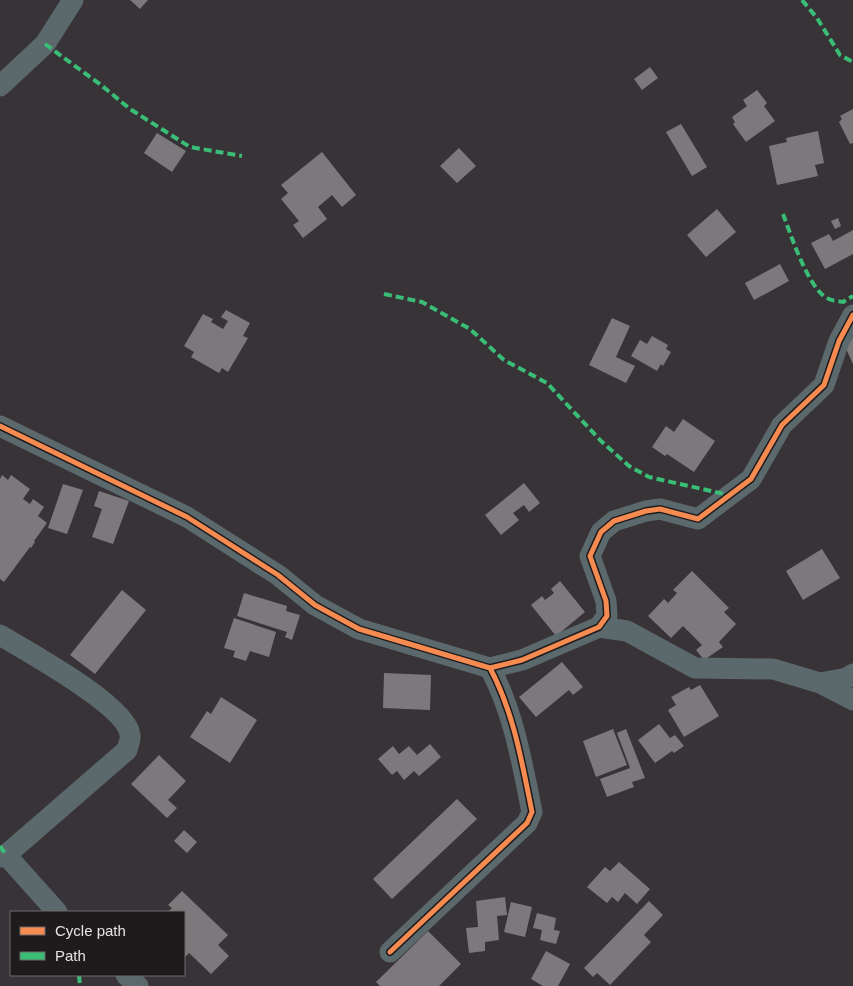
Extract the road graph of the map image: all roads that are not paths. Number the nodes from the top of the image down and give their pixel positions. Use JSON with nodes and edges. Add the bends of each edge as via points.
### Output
{"nodes":[{"id":1,"x":73,"y":0,"type":"edge"},
{"id":2,"x":0,"y":86,"type":"edge"},
{"id":3,"x":853,"y":315,"type":"edge"},
{"id":4,"x":0,"y":426,"type":"edge"},
{"id":5,"x":599,"y":627,"type":"junction"},
{"id":6,"x":0,"y":635,"type":"edge"},
{"id":7,"x":490,"y":668,"type":"junction"},
{"id":8,"x":853,"y":674,"type":"edge"},
{"id":9,"x":820,"y":683,"type":"junction"},
{"id":10,"x":853,"y":700,"type":"edge"},
{"id":11,"x":3,"y":856,"type":"edge"},
{"id":12,"x":56,"y":911,"type":"edge"},
{"id":13,"x":390,"y":952,"type":"dead end"},
{"id":14,"x":127,"y":976,"type":"edge"},
{"id":15,"x":138,"y":986,"type":"edge"}],
"edges":[{"from":1,"to":2,"type":"street","via":[[46,44]]},
{"from":3,"to":5,"type":"street","via":[[839,341],[824,386],[782,425],[751,479],[698,519],[660,509],[614,521],[601,532],[590,556],[606,601],[607,616]]},
{"from":4,"to":7,"type":"street","via":[[187,517],[278,575],[315,605],[360,629]]},
{"from":5,"to":7,"type":"street","via":[[522,660]]},
{"from":5,"to":9,"type":"street","via":[[627,631],[695,668],[773,669]]},
{"from":6,"to":11,"type":"street","via":[[88,689],[122,719],[130,735],[127,750]]},
{"from":7,"to":13,"type":"street","via":[[500,687],[517,740],[532,812],[527,823]]},
{"from":8,"to":9,"type":"street","via":[[848,678]]},
{"from":9,"to":10,"type":"street"},
{"from":11,"to":12,"type":"street"},
{"from":14,"to":15,"type":"street"}]}
